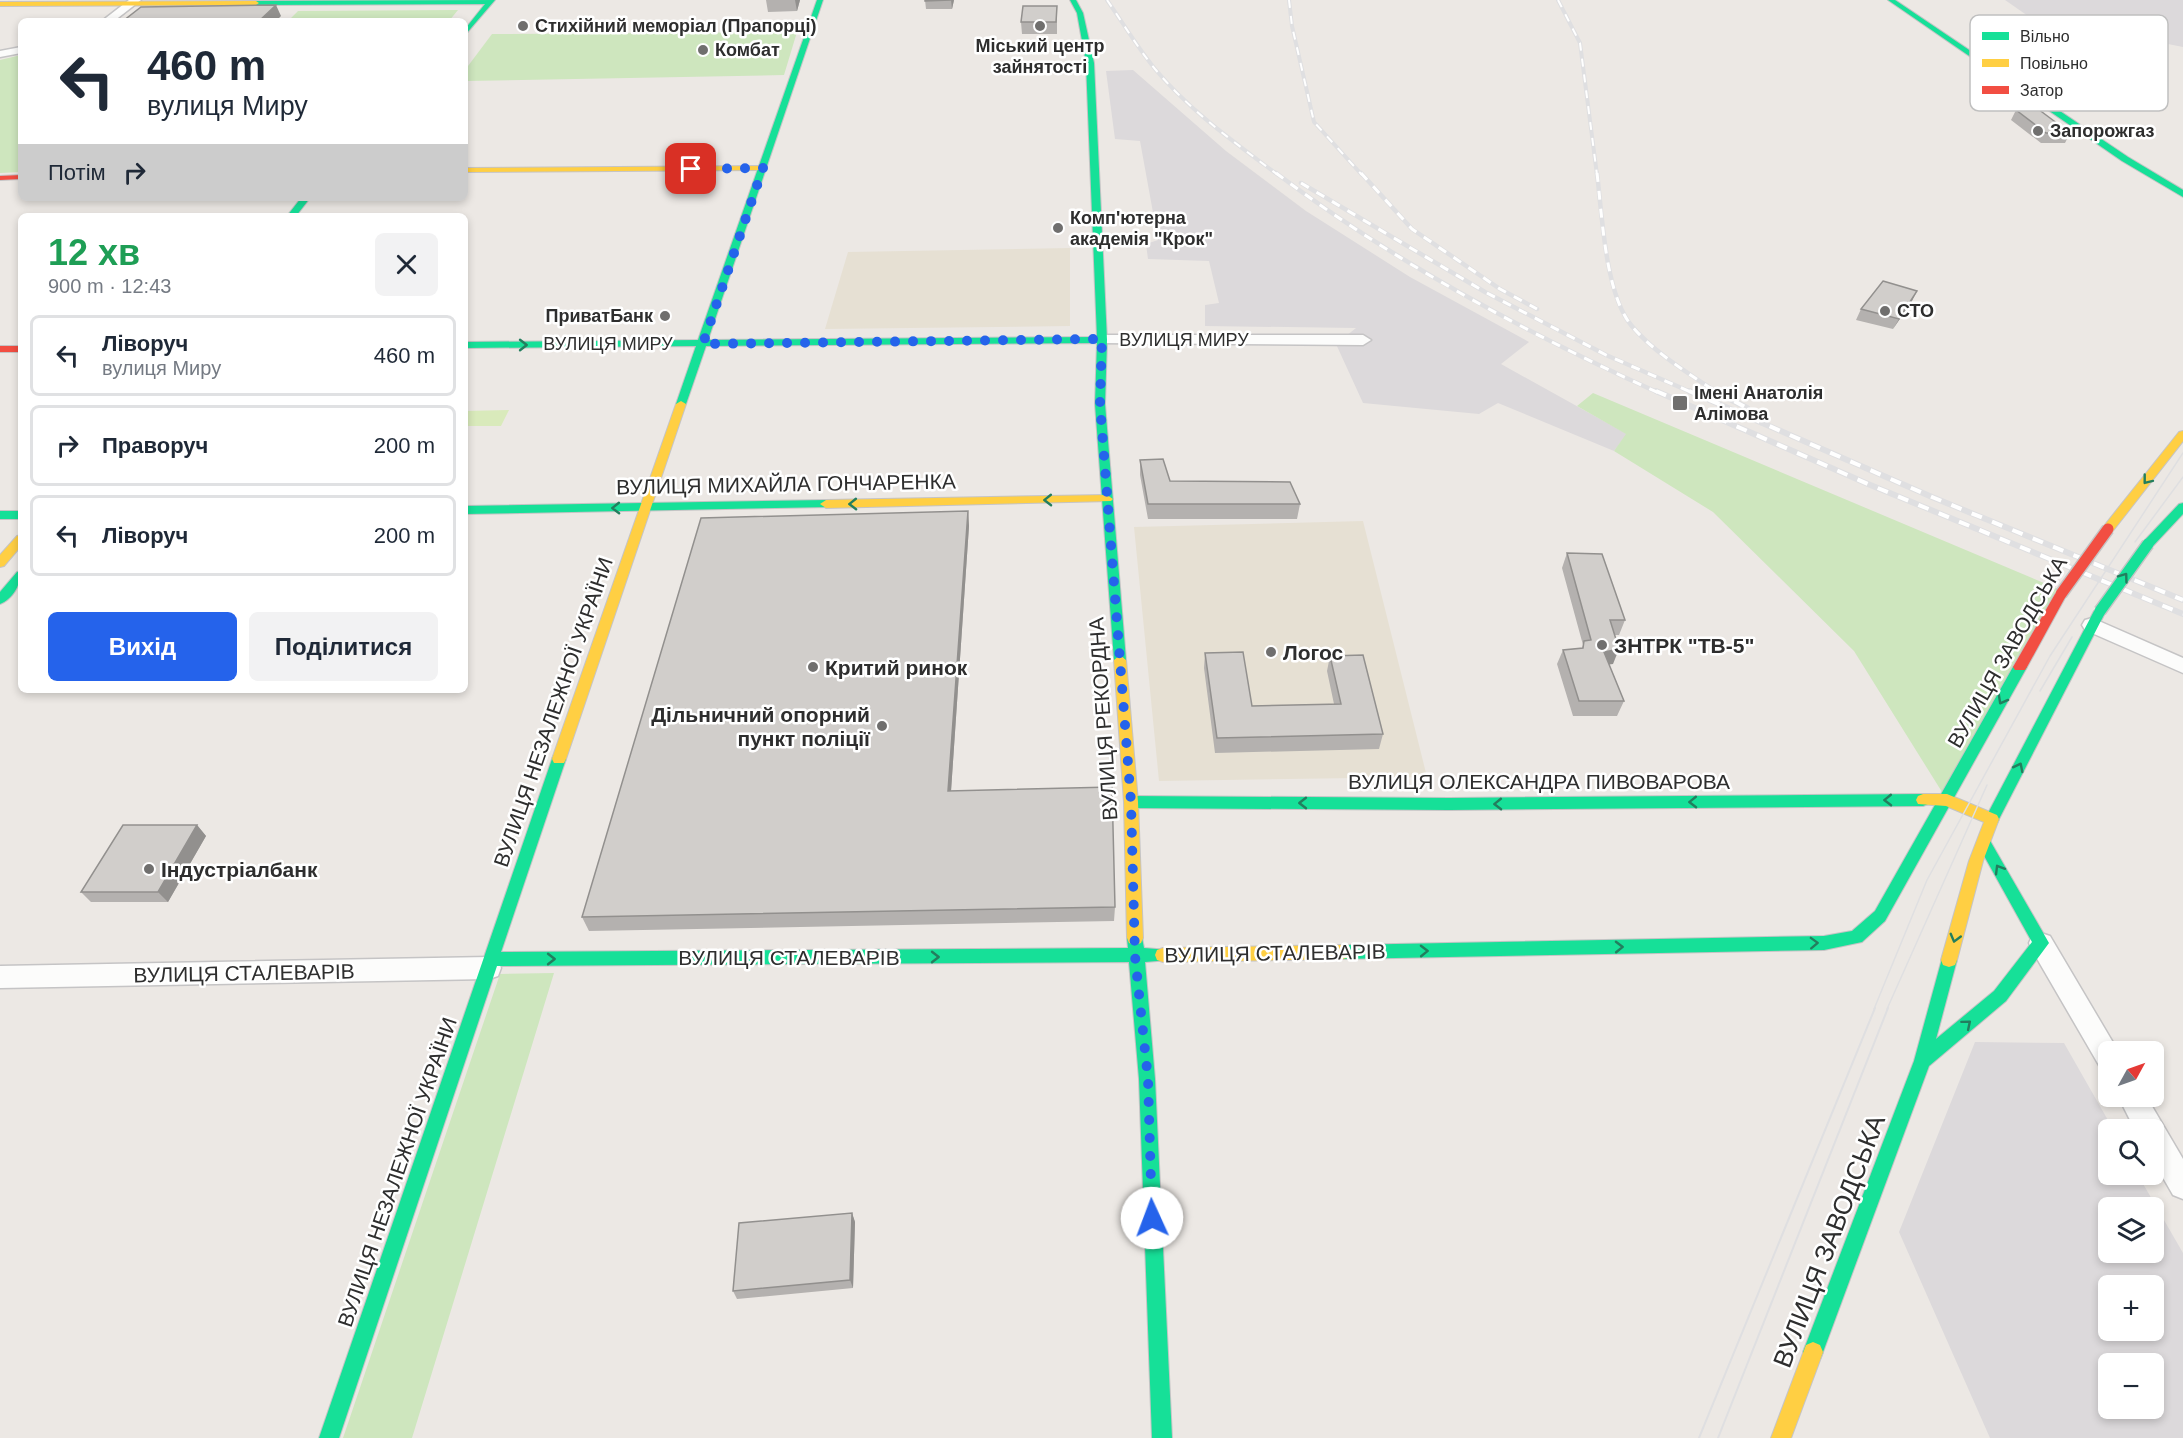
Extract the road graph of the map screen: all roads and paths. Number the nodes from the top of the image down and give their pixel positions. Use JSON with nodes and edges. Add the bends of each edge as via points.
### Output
{"nodes":[{"id":1,"x":820,"y":0,"type":"edge"},
{"id":2,"x":1073,"y":0,"type":"edge"},
{"id":3,"x":1891,"y":0,"type":"edge"},
{"id":4,"x":1910,"y":0,"type":"edge"},
{"id":5,"x":470,"y":1,"type":"edge"},
{"id":6,"x":491,"y":1,"type":"edge"},
{"id":7,"x":133,"y":2,"type":"edge"},
{"id":8,"x":0,"y":4,"type":"edge"},
{"id":9,"x":111,"y":18,"type":"edge"},
{"id":10,"x":457,"y":18,"type":"edge"},
{"id":11,"x":468,"y":29,"type":"edge"},
{"id":12,"x":1949,"y":40,"type":"junction"},
{"id":13,"x":1969,"y":40,"type":"joint"},
{"id":14,"x":18,"y":51,"type":"edge"},
{"id":15,"x":0,"y":54,"type":"edge"},
{"id":16,"x":1970,"y":54,"type":"edge"},
{"id":17,"x":2054,"y":111,"type":"edge"},
{"id":18,"x":2075,"y":111,"type":"edge"},
{"id":19,"x":763,"y":168,"type":"junction"},
{"id":20,"x":468,"y":170,"type":"edge"},
{"id":21,"x":18,"y":177,"type":"edge"},
{"id":22,"x":0,"y":178,"type":"edge"},
{"id":23,"x":2183,"y":180,"type":"edge"},
{"id":24,"x":2183,"y":194,"type":"edge"},
{"id":25,"x":304,"y":201,"type":"edge"},
{"id":26,"x":294,"y":213,"type":"edge"},
{"id":27,"x":1102,"y":339,"type":"junction"},
{"id":28,"x":1363,"y":340,"type":"dead end"},
{"id":29,"x":703,"y":344,"type":"junction"},
{"id":30,"x":468,"y":345,"type":"edge"},
{"id":31,"x":0,"y":349,"type":"edge"},
{"id":32,"x":18,"y":349,"type":"edge"},
{"id":33,"x":2183,"y":434,"type":"edge"},
{"id":34,"x":1107,"y":499,"type":"junction"},
{"id":35,"x":2183,"y":507,"type":"edge"},
{"id":36,"x":645,"y":508,"type":"junction"},
{"id":37,"x":468,"y":510,"type":"edge"},
{"id":38,"x":0,"y":515,"type":"edge"},
{"id":39,"x":18,"y":515,"type":"edge"},
{"id":40,"x":18,"y":542,"type":"edge"},
{"id":41,"x":0,"y":563,"type":"edge"},
{"id":42,"x":18,"y":579,"type":"edge"},
{"id":43,"x":0,"y":600,"type":"edge"},
{"id":44,"x":2096,"y":618,"type":"junction"},
{"id":45,"x":2183,"y":666,"type":"edge"},
{"id":46,"x":1947,"y":800,"type":"junction"},
{"id":47,"x":1131,"y":802,"type":"junction"},
{"id":48,"x":1992,"y":819,"type":"junction"},
{"id":49,"x":1984,"y":843,"type":"junction"},
{"id":50,"x":2041,"y":943,"type":"junction"},
{"id":51,"x":1135,"y":956,"type":"junction"},
{"id":52,"x":490,"y":964,"type":"junction"},
{"id":53,"x":0,"y":977,"type":"edge"},
{"id":54,"x":2098,"y":1041,"type":"edge"},
{"id":55,"x":1923,"y":1061,"type":"junction"},
{"id":56,"x":2164,"y":1153,"type":"edge"},
{"id":57,"x":2183,"y":1185,"type":"edge"},
{"id":58,"x":329,"y":1438,"type":"edge"},
{"id":59,"x":1162,"y":1438,"type":"edge"},
{"id":60,"x":1781,"y":1438,"type":"edge"}],
"edges":[{"from":1,"to":19,"type":"street","name":"ВУЛИЦЯ НЕЗАЛЕЖНОЇ УКРАЇНИ"},
{"from":2,"to":27,"type":"street","name":"ВУЛИЦЯ РЕКОРДНА","via":[[1080,13],[1090,63]]},
{"from":3,"to":12,"type":"street"},
{"from":4,"to":13,"type":"street"},
{"from":5,"to":6,"type":"street"},
{"from":5,"to":7,"type":"street"},
{"from":5,"to":10,"type":"street"},
{"from":6,"to":11,"type":"street"},
{"from":7,"to":8,"type":"street"},
{"from":7,"to":9,"type":"street"},
{"from":12,"to":13,"type":"street"},
{"from":12,"to":16,"type":"street"},
{"from":14,"to":15,"type":"street"},
{"from":17,"to":24,"type":"street"},
{"from":18,"to":23,"type":"street"},
{"from":19,"to":20,"type":"street"},
{"from":19,"to":29,"type":"street","name":"ВУЛИЦЯ НЕЗАЛЕЖНОЇ УКРАЇНИ"},
{"from":21,"to":22,"type":"street"},
{"from":25,"to":26,"type":"street"},
{"from":27,"to":28,"type":"street","name":"ВУЛИЦЯ МИРУ"},
{"from":27,"to":29,"type":"street","name":"ВУЛИЦЯ МИРУ"},
{"from":27,"to":34,"type":"street","name":"ВУЛИЦЯ РЕКОРДНА","via":[[1100,404]]},
{"from":30,"to":29,"type":"street","name":"ВУЛИЦЯ МИРУ","one_way":true},
{"from":29,"to":36,"type":"street","name":"ВУЛИЦЯ НЕЗАЛЕЖНОЇ УКРАЇНИ"},
{"from":31,"to":32,"type":"street"},
{"from":33,"to":46,"type":"street","name":"ВУЛИЦЯ ЗАВОДСЬКА","one_way":true,"bridge":true,"via":[[2061,594]]},
{"from":34,"to":36,"type":"street","name":"ВУЛИЦЯ МИХАЙЛА ГОНЧАРЕНКА","one_way":true},
{"from":34,"to":47,"type":"street","name":"ВУЛИЦЯ РЕКОРДНА"},
{"from":44,"to":35,"type":"street","name":"ВУЛИЦЯ ЗАВОДСЬКА","one_way":true,"bridge":true,"via":[[2148,544]]},
{"from":36,"to":37,"type":"street","name":"ВУЛИЦЯ МИХАЙЛА ГОНЧАРЕНКА","one_way":true},
{"from":36,"to":52,"type":"street","name":"ВУЛИЦЯ НЕЗАЛЕЖНОЇ УКРАЇНИ"},
{"from":38,"to":39,"type":"street"},
{"from":40,"to":41,"type":"street"},
{"from":42,"to":43,"type":"street"},
{"from":44,"to":45,"type":"street"},
{"from":48,"to":44,"type":"street","name":"ВУЛИЦЯ ЗАВОДСЬКА","one_way":true},
{"from":46,"to":47,"type":"street","name":"ВУЛИЦЯ ОЛЕКСАНДРА ПИВОВАРОВА","one_way":true},
{"from":46,"to":48,"type":"street"},
{"from":51,"to":46,"type":"street","name":"ВУЛИЦЯ СТАЛЕВАРІВ","one_way":true,"via":[[1824,943],[1856,937],[1880,916]]},
{"from":47,"to":51,"type":"street","name":"ВУЛИЦЯ РЕКОРДНА"},
{"from":48,"to":49,"type":"street","name":"ВУЛИЦЯ ЗАВОДСЬКА"},
{"from":50,"to":49,"type":"street","one_way":true},
{"from":49,"to":55,"type":"street","name":"ВУЛИЦЯ ЗАВОДСЬКА","one_way":true},
{"from":50,"to":54,"type":"street"},
{"from":55,"to":50,"type":"street","name":"ВУЛИЦЯ ЗАВОДСЬКА","one_way":true,"via":[[2000,996]]},
{"from":52,"to":51,"type":"street","name":"ВУЛИЦЯ СТАЛЕВАРІВ","one_way":true},
{"from":51,"to":59,"type":"street","name":"ВУЛИЦЯ РЕКОРДНА","via":[[1148,1079]]},
{"from":52,"to":53,"type":"street","name":"ВУЛИЦЯ СТАЛЕВАРІВ"},
{"from":52,"to":58,"type":"street","name":"ВУЛИЦЯ НЕЗАЛЕЖНОЇ УКРАЇНИ"},
{"from":55,"to":60,"type":"street","name":"ВУЛИЦЯ ЗАВОДСЬКА"},
{"from":56,"to":57,"type":"street"}]}
